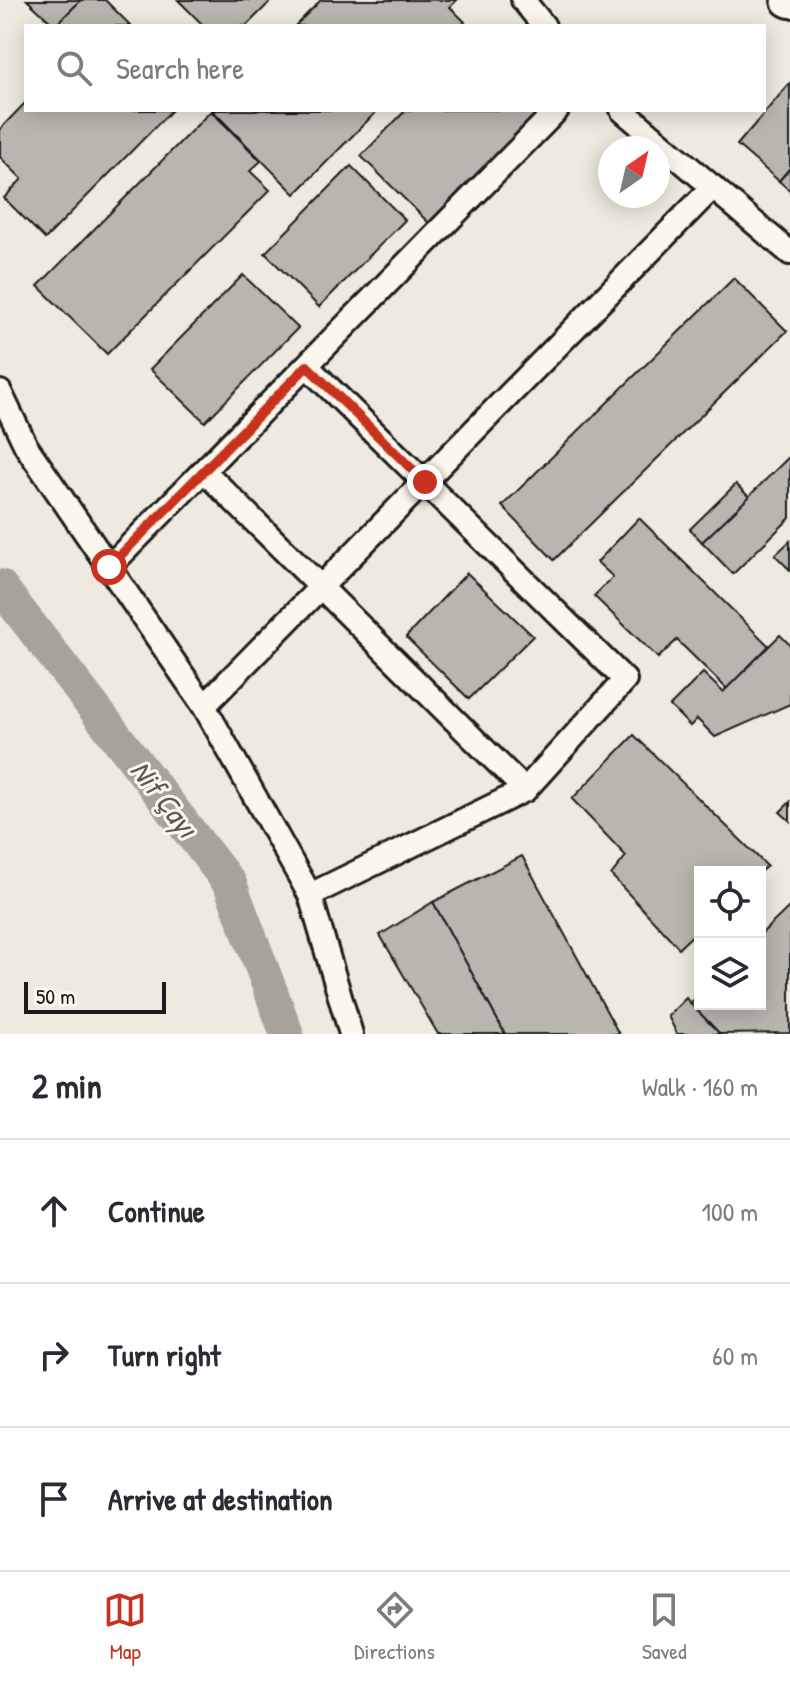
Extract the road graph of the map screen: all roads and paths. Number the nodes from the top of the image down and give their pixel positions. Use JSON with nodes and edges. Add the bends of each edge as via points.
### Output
{"nodes":[{"id":1,"x":523,"y":0,"type":"edge"},
{"id":2,"x":542,"y":24,"type":"edge"},
{"id":3,"x":555,"y":112,"type":"edge"},
{"id":4,"x":624,"y":112,"type":"edge"},
{"id":5,"x":713,"y":187,"type":"junction"},
{"id":6,"x":790,"y":253,"type":"edge"},
{"id":7,"x":307,"y":366,"type":"junction"},
{"id":8,"x":0,"y":392,"type":"edge"},
{"id":9,"x":204,"y":471,"type":"junction"},
{"id":10,"x":425,"y":482,"type":"junction"},
{"id":11,"x":109,"y":567,"type":"junction"},
{"id":12,"x":322,"y":588,"type":"junction"},
{"id":13,"x":204,"y":706,"type":"junction"},
{"id":14,"x":525,"y":790,"type":"junction"},
{"id":15,"x":310,"y":895,"type":"junction"},
{"id":16,"x":351,"y":1034,"type":"edge"}],
"edges":[{"from":1,"to":2,"type":"lane"},
{"from":3,"to":7,"type":"lane"},
{"from":4,"to":5,"type":"lane"},
{"from":5,"to":6,"type":"lane"},
{"from":5,"to":10,"type":"lane"},
{"from":7,"to":9,"type":"lane"},
{"from":7,"to":10,"type":"lane"},
{"from":8,"to":11,"type":"lane","via":[[26,446]]},
{"from":9,"to":11,"type":"lane"},
{"from":9,"to":12,"type":"lane"},
{"from":10,"to":12,"type":"lane"},
{"from":10,"to":14,"type":"lane","via":[[625,680]]},
{"from":11,"to":13,"type":"lane"},
{"from":12,"to":13,"type":"lane"},
{"from":12,"to":14,"type":"lane"},
{"from":13,"to":15,"type":"lane"},
{"from":14,"to":15,"type":"lane"},
{"from":15,"to":16,"type":"lane"}]}
